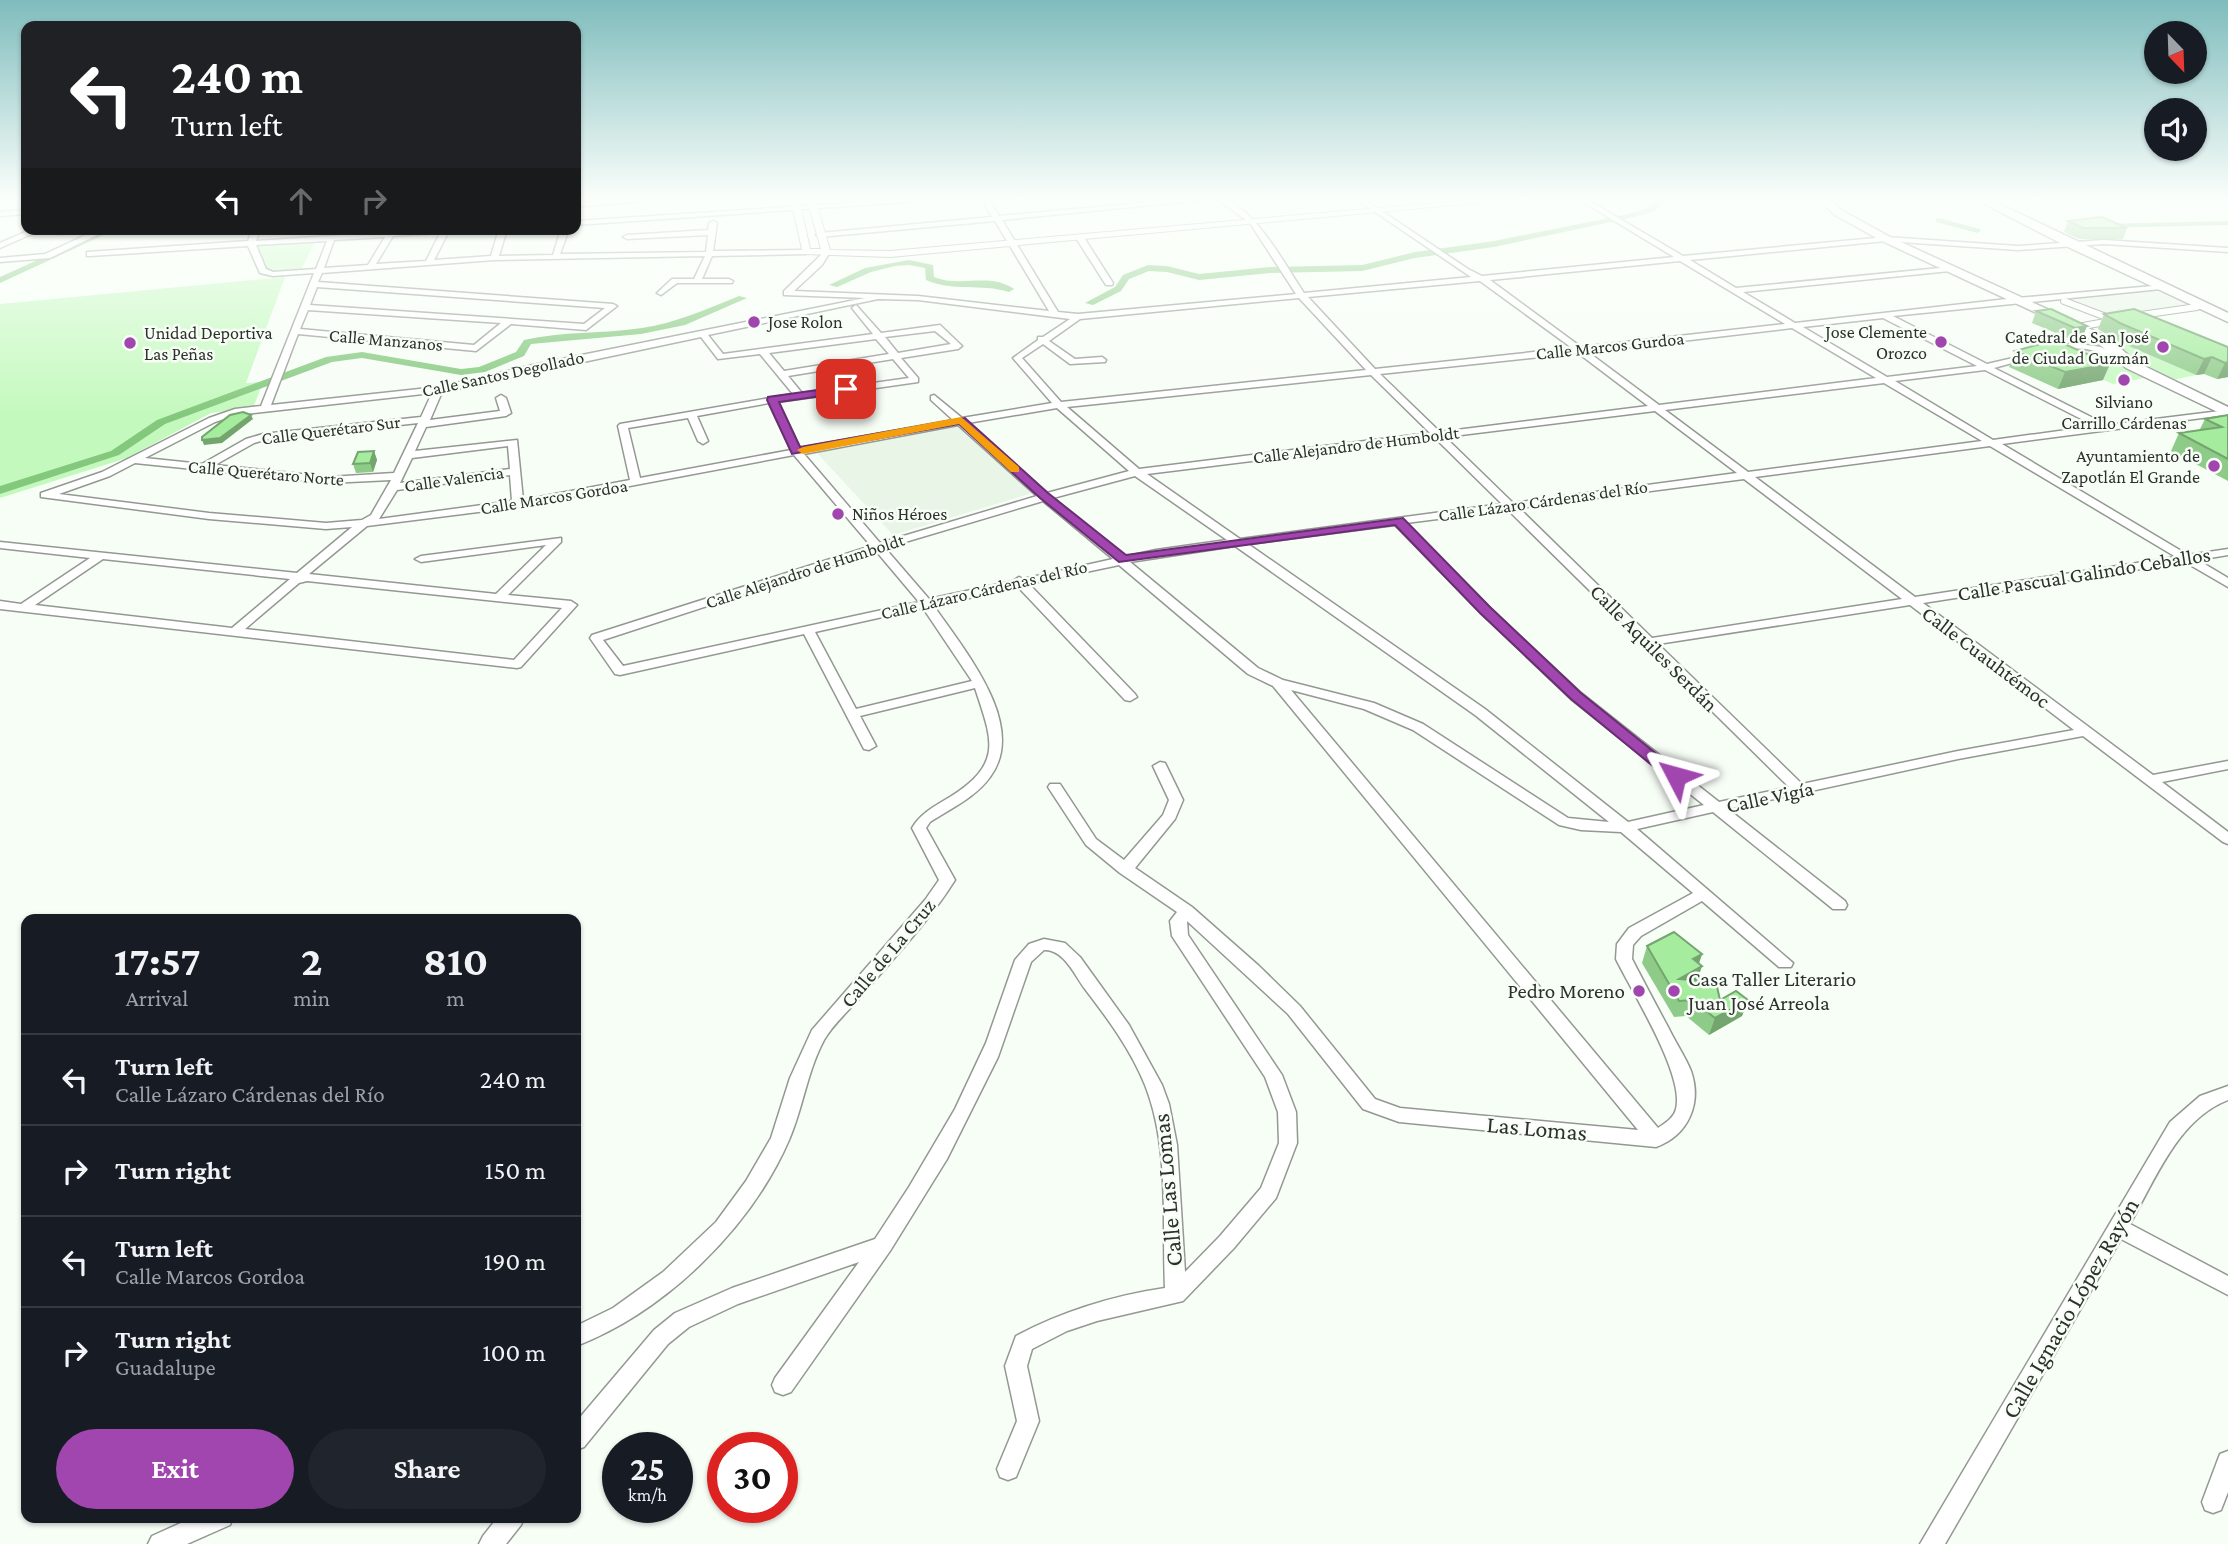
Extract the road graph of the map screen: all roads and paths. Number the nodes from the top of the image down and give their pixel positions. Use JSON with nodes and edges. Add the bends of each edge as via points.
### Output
{"nodes":[{"id":1,"x":263,"y":271,"type":"edge"},
{"id":2,"x":318,"y":271,"type":"joint"},
{"id":3,"x":702,"y":271,"type":"edge"},
{"id":4,"x":810,"y":271,"type":"edge"},
{"id":5,"x":1028,"y":271,"type":"edge"},
{"id":6,"x":1102,"y":271,"type":"edge"},
{"id":7,"x":1283,"y":271,"type":"edge"},
{"id":8,"x":1469,"y":271,"type":"edge"},
{"id":9,"x":1547,"y":271,"type":"edge"},
{"id":10,"x":1705,"y":271,"type":"edge"},
{"id":11,"x":1929,"y":271,"type":"edge"},
{"id":12,"x":1955,"y":271,"type":"edge"},
{"id":13,"x":2127,"y":271,"type":"edge"},
{"id":14,"x":1481,"y":278,"type":"junction"},
{"id":15,"x":698,"y":280,"type":"junction"},
{"id":16,"x":729,"y":281,"type":"dead end"},
{"id":17,"x":1110,"y":283,"type":"dead end"},
{"id":18,"x":315,"y":284,"type":"junction"},
{"id":19,"x":2161,"y":287,"type":"junction"},
{"id":20,"x":1737,"y":290,"type":"junction"},
{"id":21,"x":661,"y":293,"type":"dead end"},
{"id":22,"x":1301,"y":295,"type":"junction"},
{"id":23,"x":889,"y":296,"type":"junction"},
{"id":24,"x":2025,"y":301,"type":"junction"},
{"id":25,"x":2064,"y":301,"type":"dead end"},
{"id":26,"x":307,"y":307,"type":"junction"},
{"id":27,"x":2197,"y":307,"type":"dead end"},
{"id":28,"x":856,"y":308,"type":"dead end"},
{"id":29,"x":1054,"y":313,"type":"junction"},
{"id":30,"x":1884,"y":315,"type":"junction"},
{"id":31,"x":1078,"y":317,"type":"junction"},
{"id":32,"x":2228,"y":317,"type":"edge"},
{"id":33,"x":2126,"y":318,"type":"junction"},
{"id":34,"x":2114,"y":321,"type":"junction"},
{"id":35,"x":508,"y":322,"type":"junction"},
{"id":36,"x":2139,"y":323,"type":"edge"},
{"id":37,"x":1797,"y":325,"type":"junction"},
{"id":38,"x":2083,"y":326,"type":"edge"},
{"id":39,"x":296,"y":331,"type":"junction"},
{"id":40,"x":703,"y":334,"type":"junction"},
{"id":41,"x":879,"y":335,"type":"junction"},
{"id":42,"x":1041,"y":339,"type":"junction"},
{"id":43,"x":1578,"y":350,"type":"junction"},
{"id":44,"x":762,"y":351,"type":"junction"},
{"id":45,"x":895,"y":356,"type":"junction"},
{"id":46,"x":1102,"y":360,"type":"dead end"},
{"id":47,"x":2131,"y":365,"type":"junction"},
{"id":48,"x":1982,"y":368,"type":"junction"},
{"id":49,"x":1372,"y":371,"type":"junction"},
{"id":50,"x":782,"y":374,"type":"junction"},
{"id":51,"x":1888,"y":380,"type":"junction"},
{"id":52,"x":439,"y":390,"type":"junction"},
{"id":53,"x":800,"y":396,"type":"junction"},
{"id":54,"x":501,"y":398,"type":"dead end"},
{"id":55,"x":934,"y":398,"type":"dead end"},
{"id":56,"x":772,"y":400,"type":"junction"},
{"id":57,"x":1059,"y":405,"type":"junction"},
{"id":58,"x":265,"y":408,"type":"junction"},
{"id":59,"x":1655,"y":408,"type":"junction"},
{"id":60,"x":691,"y":413,"type":"junction"},
{"id":61,"x":2226,"y":413,"type":"edge"},
{"id":62,"x":961,"y":421,"type":"junction"},
{"id":63,"x":424,"y":422,"type":"junction"},
{"id":64,"x":2105,"y":428,"type":"junction"},
{"id":65,"x":1438,"y":435,"type":"junction"},
{"id":66,"x":704,"y":441,"type":"dead end"},
{"id":67,"x":1993,"y":443,"type":"junction"},
{"id":68,"x":796,"y":451,"type":"junction"},
{"id":69,"x":410,"y":455,"type":"junction"},
{"id":70,"x":134,"y":460,"type":"junction"},
{"id":71,"x":202,"y":468,"type":"junction"},
{"id":72,"x":515,"y":471,"type":"junction"},
{"id":73,"x":1138,"y":472,"type":"junction"},
{"id":74,"x":1743,"y":475,"type":"junction"},
{"id":75,"x":399,"y":476,"type":"junction"},
{"id":76,"x":636,"y":483,"type":"junction"},
{"id":77,"x":393,"y":487,"type":"junction"},
{"id":78,"x":1044,"y":496,"type":"junction"},
{"id":79,"x":518,"y":504,"type":"junction"},
{"id":80,"x":1510,"y":505,"type":"junction"},
{"id":81,"x":377,"y":520,"type":"junction"},
{"id":82,"x":1398,"y":521,"type":"junction"},
{"id":83,"x":363,"y":524,"type":"junction"},
{"id":84,"x":1241,"y":542,"type":"junction"},
{"id":85,"x":0,"y":545,"type":"edge"},
{"id":86,"x":878,"y":547,"type":"junction"},
{"id":87,"x":335,"y":550,"type":"junction"},
{"id":88,"x":2228,"y":552,"type":"edge"},
{"id":89,"x":102,"y":555,"type":"junction"},
{"id":90,"x":2185,"y":558,"type":"junction"},
{"id":91,"x":421,"y":559,"type":"dead end"},
{"id":92,"x":1123,"y":559,"type":"junction"},
{"id":93,"x":300,"y":578,"type":"junction"},
{"id":94,"x":1019,"y":581,"type":"junction"},
{"id":95,"x":2228,"y":583,"type":"edge"},
{"id":96,"x":498,"y":597,"type":"junction"},
{"id":97,"x":1913,"y":601,"type":"junction"},
{"id":98,"x":926,"y":603,"type":"junction"},
{"id":99,"x":0,"y":605,"type":"edge"},
{"id":100,"x":23,"y":608,"type":"junction"},
{"id":101,"x":808,"y":630,"type":"junction"},
{"id":102,"x":234,"y":632,"type":"junction"},
{"id":103,"x":1649,"y":642,"type":"junction"},
{"id":104,"x":620,"y":671,"type":"joint"},
{"id":105,"x":980,"y":683,"type":"junction"},
{"id":106,"x":1278,"y":683,"type":"junction"},
{"id":107,"x":1129,"y":697,"type":"dead end"},
{"id":108,"x":853,"y":714,"type":"junction"},
{"id":109,"x":2085,"y":732,"type":"junction"},
{"id":110,"x":869,"y":746,"type":"dead end"},
{"id":111,"x":2228,"y":765,"type":"edge"},
{"id":112,"x":1160,"y":766,"type":"dead end"},
{"id":113,"x":2150,"y":780,"type":"junction"},
{"id":114,"x":1055,"y":787,"type":"dead end"},
{"id":115,"x":1800,"y":790,"type":"junction"},
{"id":116,"x":1716,"y":809,"type":"junction"},
{"id":117,"x":1625,"y":827,"type":"junction"},
{"id":118,"x":2228,"y":839,"type":"edge"},
{"id":119,"x":1125,"y":869,"type":"junction"},
{"id":120,"x":1703,"y":894,"type":"junction"},
{"id":121,"x":1839,"y":905,"type":"dead end"},
{"id":122,"x":1185,"y":911,"type":"junction"},
{"id":123,"x":1785,"y":963,"type":"dead end"},
{"id":124,"x":2228,"y":1093,"type":"edge"},
{"id":125,"x":1656,"y":1139,"type":"junction"},
{"id":126,"x":2117,"y":1227,"type":"junction"},
{"id":127,"x":883,"y":1245,"type":"junction"},
{"id":128,"x":2228,"y":1286,"type":"edge"},
{"id":129,"x":1176,"y":1295,"type":"junction"},
{"id":130,"x":581,"y":1334,"type":"edge"},
{"id":131,"x":783,"y":1385,"type":"dead end"},
{"id":132,"x":581,"y":1433,"type":"edge"},
{"id":133,"x":2228,"y":1462,"type":"edge"},
{"id":134,"x":1009,"y":1469,"type":"dead end"},
{"id":135,"x":2213,"y":1502,"type":"dead end"},
{"id":136,"x":208,"y":1523,"type":"edge"},
{"id":137,"x":508,"y":1523,"type":"edge"},
{"id":138,"x":160,"y":1544,"type":"edge"},
{"id":139,"x":491,"y":1544,"type":"edge"},
{"id":140,"x":1932,"y":1544,"type":"edge"}],
"edges":[{"from":1,"to":2,"type":"street"},
{"from":2,"to":18,"type":"street"},
{"from":3,"to":15,"type":"street"},
{"from":4,"to":23,"type":"street","name":"Calle Santos Degollado","via":[[787,293]]},
{"from":5,"to":29,"type":"street"},
{"from":6,"to":17,"type":"street"},
{"from":7,"to":22,"type":"street","name":"Calle Aquiles Serdán"},
{"from":8,"to":14,"type":"street","name":"Calle Cuauhtémoc"},
{"from":9,"to":14,"type":"street","name":"Calle Santos Degollado"},
{"from":10,"to":20,"type":"street"},
{"from":11,"to":20,"type":"street"},
{"from":12,"to":24,"type":"main road"},
{"from":13,"to":19,"type":"main road"},
{"from":14,"to":22,"type":"street","name":"Calle Santos Degollado"},
{"from":14,"to":43,"type":"street","name":"Calle Cuauhtémoc"},
{"from":15,"to":16,"type":"street"},
{"from":15,"to":21,"type":"street","via":[[675,281]]},
{"from":18,"to":26,"type":"street"},
{"from":18,"to":35,"type":"street","via":[[613,306],[586,327]]},
{"from":19,"to":24,"type":"street","name":"Calle Marcos Gurdoa"},
{"from":19,"to":32,"type":"main road"},
{"from":20,"to":37,"type":"street"},
{"from":22,"to":31,"type":"street","name":"Calle Santos Degollado"},
{"from":22,"to":49,"type":"street","name":"Calle Aquiles Serdán"},
{"from":23,"to":29,"type":"street","name":"Calle Santos Degollado"},
{"from":23,"to":40,"type":"street","name":"Calle Santos Degollado"},
{"from":24,"to":30,"type":"street","name":"Calle Marcos Gurdoa"},
{"from":24,"to":47,"type":"main road","via":[[2103,340]]},
{"from":25,"to":34,"type":"street"},
{"from":26,"to":35,"type":"street"},
{"from":26,"to":39,"type":"street"},
{"from":27,"to":33,"type":"street"},
{"from":28,"to":41,"type":"street"},
{"from":29,"to":31,"type":"street","name":"Calle Santos Degollado"},
{"from":30,"to":37,"type":"street","name":"Calle Marcos Gurdoa"},
{"from":30,"to":48,"type":"street"},
{"from":31,"to":42,"type":"street"},
{"from":33,"to":34,"type":"street"},
{"from":33,"to":36,"type":"street"},
{"from":34,"to":38,"type":"street"},
{"from":35,"to":39,"type":"street","name":"Calle Manzanos","via":[[476,348]]},
{"from":37,"to":43,"type":"street","name":"Calle Marcos Gurdoa"},
{"from":37,"to":51,"type":"street"},
{"from":39,"to":58,"type":"street"},
{"from":40,"to":44,"type":"street","via":[[721,357]]},
{"from":40,"to":52,"type":"street","name":"Calle Santos Degollado"},
{"from":41,"to":44,"type":"street"},
{"from":41,"to":45,"type":"street"},
{"from":41,"to":45,"type":"street","via":[[940,328],[958,346]]},
{"from":42,"to":46,"type":"street","via":[[1073,362]]},
{"from":42,"to":57,"type":"street","via":[[1017,358]]},
{"from":43,"to":49,"type":"street","name":"Calle Marcos Gurdoa"},
{"from":43,"to":59,"type":"street","name":"Calle Cuauhtémoc"},
{"from":44,"to":50,"type":"street"},
{"from":45,"to":50,"type":"street"},
{"from":45,"to":53,"type":"street","via":[[915,380]]},
{"from":47,"to":48,"type":"street","name":"Calle Alejandro de Humboldt","via":[[2099,348],[2079,344]]},
{"from":47,"to":61,"type":"main road"},
{"from":48,"to":51,"type":"street","name":"Calle Alejandro de Humboldt"},
{"from":48,"to":64,"type":"street"},
{"from":49,"to":57,"type":"street","name":"Calle Marcos Gurdoa"},
{"from":49,"to":65,"type":"street","name":"Calle Aquiles Serdán"},
{"from":50,"to":53,"type":"street"},
{"from":51,"to":59,"type":"street","name":"Calle Alejandro de Humboldt"},
{"from":51,"to":67,"type":"street"},
{"from":52,"to":58,"type":"street","name":"Calle Santos Degollado"},
{"from":52,"to":63,"type":"street"},
{"from":53,"to":56,"type":"street"},
{"from":54,"to":63,"type":"street","name":"Calle Querétaro Sur","via":[[506,413]]},
{"from":55,"to":62,"type":"street"},
{"from":56,"to":60,"type":"street"},
{"from":56,"to":68,"type":"street","name":"Calle de La Cruz"},
{"from":57,"to":62,"type":"street","name":"Calle Marcos Gordoa"},
{"from":57,"to":73,"type":"street"},
{"from":58,"to":70,"type":"street","name":"Calle Santos Degollado","via":[[227,414]]},
{"from":59,"to":65,"type":"street","name":"Calle Alejandro de Humboldt"},
{"from":59,"to":74,"type":"street","name":"Calle Cuauhtémoc"},
{"from":60,"to":66,"type":"street"},
{"from":60,"to":76,"type":"street","via":[[623,426]]},
{"from":61,"to":64,"type":"street","name":"Calle Lázaro Cárdenas del Río"},
{"from":62,"to":68,"type":"street","name":"Calle Marcos Gordoa"},
{"from":62,"to":78,"type":"street"},
{"from":63,"to":69,"type":"street"},
{"from":63,"to":71,"type":"street","name":"Calle Querétaro Sur","via":[[263,437]]},
{"from":64,"to":67,"type":"street","name":"Calle Lázaro Cárdenas del Río"},
{"from":65,"to":73,"type":"street","name":"Calle Alejandro de Humboldt"},
{"from":65,"to":80,"type":"street","name":"Calle Aquiles Serdán"},
{"from":67,"to":74,"type":"street","name":"Calle Lázaro Cárdenas del Río"},
{"from":67,"to":90,"type":"street"},
{"from":68,"to":76,"type":"street","name":"Calle Marcos Gordoa"},
{"from":68,"to":86,"type":"street","name":"Calle de La Cruz"},
{"from":69,"to":72,"type":"street","via":[[513,442]]},
{"from":69,"to":75,"type":"street"},
{"from":70,"to":71,"type":"street","name":"Calle Querétaro Norte"},
{"from":70,"to":83,"type":"street","name":"Calle Santos Degollado","via":[[45,495],[209,516],[326,526]]},
{"from":71,"to":75,"type":"street","name":"Calle Querétaro Norte","via":[[329,481]]},
{"from":72,"to":77,"type":"street","name":"Calle Valencia"},
{"from":72,"to":79,"type":"street"},
{"from":73,"to":78,"type":"street","name":"Calle Alejandro de Humboldt"},
{"from":73,"to":84,"type":"street"},
{"from":74,"to":80,"type":"street","name":"Calle Lázaro Cárdenas del Río"},
{"from":74,"to":97,"type":"street","name":"Calle Cuauhtémoc"},
{"from":75,"to":77,"type":"street"},
{"from":76,"to":79,"type":"street","name":"Calle Marcos Gordoa"},
{"from":77,"to":81,"type":"street"},
{"from":78,"to":86,"type":"street","name":"Calle Alejandro de Humboldt"},
{"from":78,"to":92,"type":"street"},
{"from":79,"to":81,"type":"street","name":"Calle Marcos Gordoa"},
{"from":80,"to":82,"type":"street","name":"Calle Lázaro Cárdenas del Río"},
{"from":80,"to":103,"type":"street","name":"Calle Aquiles Serdán"},
{"from":81,"to":83,"type":"street"},
{"from":81,"to":87,"type":"street"},
{"from":82,"to":84,"type":"street","name":"Calle Lázaro Cárdenas del Río"},
{"from":82,"to":116,"type":"street","via":[[1576,696]]},
{"from":83,"to":87,"type":"street"},
{"from":84,"to":92,"type":"street","name":"Calle Lázaro Cárdenas del Río"},
{"from":84,"to":117,"type":"street","via":[[1480,712]]},
{"from":85,"to":89,"type":"street"},
{"from":86,"to":98,"type":"street","name":"Calle de La Cruz"},
{"from":86,"to":104,"type":"street","name":"Calle Alejandro de Humboldt","via":[[596,638]]},
{"from":87,"to":93,"type":"street"},
{"from":88,"to":90,"type":"street","name":"Calle Pascual Galindo Ceballos"},
{"from":89,"to":93,"type":"street"},
{"from":89,"to":100,"type":"street"},
{"from":90,"to":95,"type":"street"},
{"from":90,"to":97,"type":"street","name":"Calle Pascual Galindo Ceballos"},
{"from":91,"to":96,"type":"street","via":[[557,540]]},
{"from":92,"to":94,"type":"street","name":"Calle Lázaro Cárdenas del Río"},
{"from":92,"to":106,"type":"street","via":[[1253,671]]},
{"from":93,"to":96,"type":"street"},
{"from":93,"to":102,"type":"street"},
{"from":94,"to":98,"type":"street","name":"Calle Lázaro Cárdenas del Río"},
{"from":94,"to":107,"type":"street"},
{"from":96,"to":102,"type":"street","via":[[571,605],[517,664]]},
{"from":97,"to":103,"type":"street","name":"Calle Pascual Galindo Ceballos"},
{"from":97,"to":109,"type":"street","name":"Calle Cuauhtémoc"},
{"from":98,"to":101,"type":"street","name":"Calle Lázaro Cárdenas del Río"},
{"from":98,"to":105,"type":"street","name":"Calle de La Cruz"},
{"from":99,"to":100,"type":"street"},
{"from":100,"to":102,"type":"street"},
{"from":101,"to":104,"type":"street","name":"Calle Lázaro Cárdenas del Río"},
{"from":101,"to":108,"type":"street"},
{"from":103,"to":115,"type":"street","name":"Calle Aquiles Serdán"},
{"from":105,"to":108,"type":"street"},
{"from":105,"to":130,"type":"street","name":"Calle de La Cruz","via":[[998,736],[995,757],[984,776],[919,828],[921,839],[944,867],[947,880],[818,1035],[780,1139],[723,1228],[660,1286],[620,1315]]},
{"from":106,"to":117,"type":"street","name":"Calle Vigía","via":[[1369,706],[1418,727],[1564,822]]},
{"from":106,"to":125,"type":"street"},
{"from":108,"to":110,"type":"street"},
{"from":109,"to":113,"type":"street","name":"Calle Cuauhtémoc"},
{"from":109,"to":115,"type":"street","name":"Calle Vigía"},
{"from":111,"to":113,"type":"street"},
{"from":112,"to":119,"type":"street","via":[[1177,800],[1170,816]]},
{"from":113,"to":118,"type":"street","name":"Calle Cuauhtémoc"},
{"from":114,"to":119,"type":"street","via":[[1091,842]]},
{"from":115,"to":116,"type":"street","name":"Calle Vigía"},
{"from":116,"to":117,"type":"street","name":"Calle Vigía"},
{"from":116,"to":121,"type":"street"},
{"from":117,"to":120,"type":"street"},
{"from":119,"to":122,"type":"street"},
{"from":120,"to":123,"type":"street"},
{"from":120,"to":125,"type":"street","via":[[1635,932],[1625,944],[1624,959],[1682,1072],[1686,1092],[1686,1111],[1678,1126]]},
{"from":122,"to":125,"type":"street","name":"Las Lomas","via":[[1294,1010],[1369,1104],[1399,1115]]},
{"from":122,"to":129,"type":"street","name":"Calle Las Lomas","via":[[1178,921],[1180,936],[1273,1076],[1287,1112],[1288,1143],[1269,1192]]},
{"from":124,"to":126,"type":"street","name":"Calle Ignacio López Rayón","via":[[2206,1101],[2176,1127]]},
{"from":126,"to":128,"type":"street"},
{"from":126,"to":140,"type":"street","name":"Calle Ignacio López Rayón"},
{"from":127,"to":129,"type":"street","name":"Calle Las Lomas","via":[[984,1069],[1023,960],[1030,950],[1058,946],[1085,976],[1136,1051],[1153,1085],[1164,1123]]},
{"from":127,"to":131,"type":"street","name":"Calle Las Lomas"},
{"from":127,"to":132,"type":"street","via":[[732,1297],[682,1320],[653,1346]]},
{"from":129,"to":134,"type":"street","via":[[1116,1304],[1055,1325],[1023,1343],[1016,1366],[1028,1421]]},
{"from":133,"to":135,"type":"street"},
{"from":136,"to":138,"type":"street"},
{"from":137,"to":139,"type":"street"}]}
